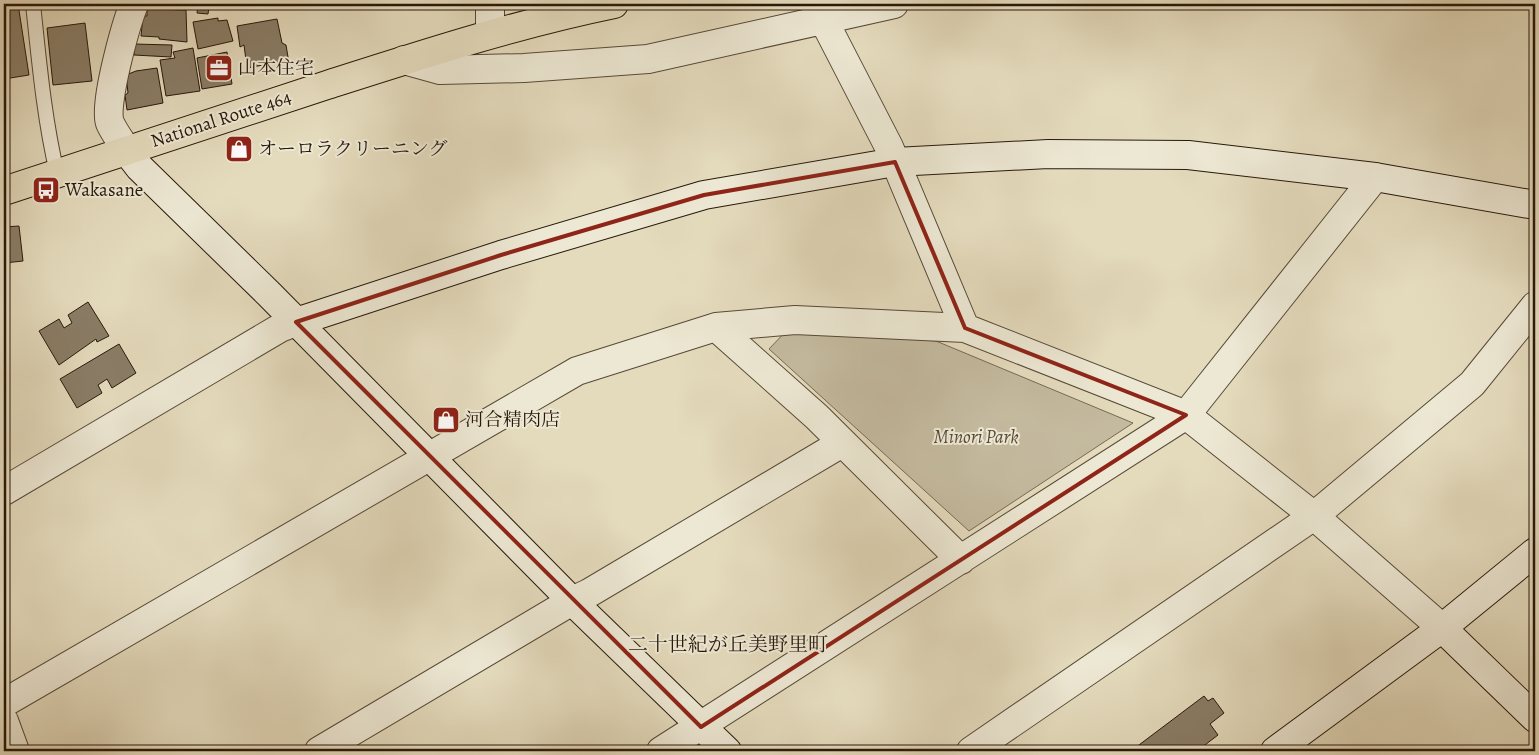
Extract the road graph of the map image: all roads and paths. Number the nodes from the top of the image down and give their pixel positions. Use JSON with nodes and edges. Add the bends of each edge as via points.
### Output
{"nodes":[{"id":1,"x":33,"y":4,"type":"edge"},
{"id":2,"x":134,"y":4,"type":"edge"},
{"id":3,"x":490,"y":4,"type":"edge"},
{"id":4,"x":614,"y":4,"type":"edge"},
{"id":5,"x":894,"y":4,"type":"edge"},
{"id":6,"x":823,"y":11,"type":"edge"},
{"id":7,"x":490,"y":34,"type":"junction"},
{"id":8,"x":404,"y":60,"type":"junction"},
{"id":9,"x":126,"y":150,"type":"junction"},
{"id":10,"x":895,"y":162,"type":"junction"},
{"id":11,"x":58,"y":173,"type":"junction"},
{"id":12,"x":1375,"y":177,"type":"junction"},
{"id":13,"x":4,"y":191,"type":"edge"},
{"id":14,"x":1535,"y":205,"type":"edge"},
{"id":15,"x":1535,"y":306,"type":"edge"},
{"id":16,"x":296,"y":322,"type":"junction"},
{"id":17,"x":716,"y":327,"type":"junction"},
{"id":18,"x":965,"y":328,"type":"junction"},
{"id":19,"x":1186,"y":415,"type":"junction"},
{"id":20,"x":842,"y":443,"type":"junction"},
{"id":21,"x":430,"y":455,"type":"junction"},
{"id":22,"x":4,"y":491,"type":"edge"},
{"id":23,"x":1314,"y":516,"type":"junction"},
{"id":24,"x":1535,"y":552,"type":"edge"},
{"id":25,"x":961,"y":560,"type":"junction"},
{"id":26,"x":572,"y":600,"type":"junction"},
{"id":27,"x":1442,"y":628,"type":"junction"},
{"id":28,"x":4,"y":703,"type":"edge"},
{"id":29,"x":1535,"y":718,"type":"edge"},
{"id":30,"x":4,"y":721,"type":"edge"},
{"id":31,"x":701,"y":727,"type":"junction"},
{"id":32,"x":15,"y":751,"type":"edge"},
{"id":33,"x":319,"y":751,"type":"edge"},
{"id":34,"x":661,"y":751,"type":"edge"},
{"id":35,"x":727,"y":751,"type":"edge"},
{"id":36,"x":971,"y":751,"type":"edge"},
{"id":37,"x":1275,"y":751,"type":"edge"}],
"edges":[{"from":1,"to":11,"type":"lane"},
{"from":2,"to":9,"type":"street","via":[[111,87],[109,121]]},
{"from":3,"to":7,"type":"street"},
{"from":4,"to":7,"type":"highway","name":"National Route 464"},
{"from":5,"to":6,"type":"street"},
{"from":6,"to":8,"type":"street","via":[[648,59],[440,70]]},
{"from":6,"to":10,"type":"street"},
{"from":7,"to":8,"type":"highway","name":"National Route 464"},
{"from":8,"to":9,"type":"highway","name":"National Route 464"},
{"from":9,"to":11,"type":"highway","name":"National Route 464"},
{"from":9,"to":16,"type":"street","via":[[138,167]]},
{"from":10,"to":12,"type":"street","via":[[1048,154],[1188,155]]},
{"from":10,"to":16,"type":"street","via":[[704,196],[501,255]]},
{"from":10,"to":18,"type":"street"},
{"from":11,"to":13,"type":"highway","name":"National Route 464"},
{"from":12,"to":14,"type":"street"},
{"from":12,"to":19,"type":"street"},
{"from":15,"to":23,"type":"street","via":[[1472,384]]},
{"from":16,"to":21,"type":"street"},
{"from":16,"to":22,"type":"street","via":[[280,328]]},
{"from":17,"to":18,"type":"street","via":[[795,320]]},
{"from":17,"to":20,"type":"street"},
{"from":17,"to":21,"type":"street","via":[[576,371]]},
{"from":18,"to":19,"type":"street"},
{"from":19,"to":23,"type":"street"},
{"from":19,"to":25,"type":"street"},
{"from":20,"to":25,"type":"street"},
{"from":20,"to":26,"type":"street"},
{"from":21,"to":26,"type":"street"},
{"from":21,"to":28,"type":"street"},
{"from":23,"to":27,"type":"street"},
{"from":23,"to":36,"type":"street"},
{"from":24,"to":27,"type":"street"},
{"from":25,"to":31,"type":"street"},
{"from":26,"to":31,"type":"street"},
{"from":26,"to":33,"type":"street"},
{"from":27,"to":29,"type":"street"},
{"from":27,"to":37,"type":"street"},
{"from":30,"to":32,"type":"street"},
{"from":31,"to":34,"type":"street"},
{"from":31,"to":35,"type":"street"}]}
